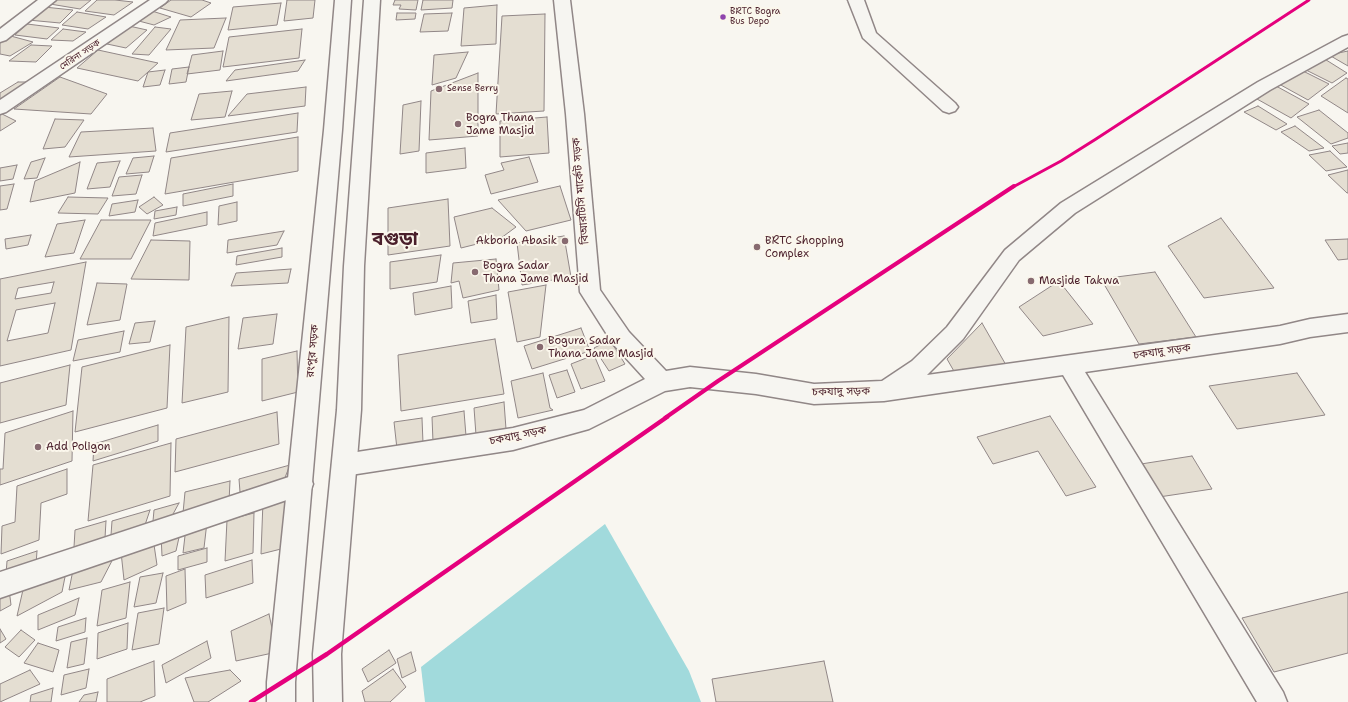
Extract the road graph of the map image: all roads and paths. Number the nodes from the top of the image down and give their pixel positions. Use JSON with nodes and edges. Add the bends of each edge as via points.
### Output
{"nodes":[{"id":1,"x":48,"y":0,"type":"edge"},
{"id":2,"x":160,"y":0,"type":"edge"},
{"id":3,"x":343,"y":0,"type":"edge"},
{"id":4,"x":372,"y":0,"type":"edge"},
{"id":5,"x":562,"y":0,"type":"edge"},
{"id":6,"x":856,"y":0,"type":"edge"},
{"id":7,"x":0,"y":37,"type":"edge"},
{"id":8,"x":1348,"y":40,"type":"edge"},
{"id":9,"x":949,"y":107,"type":"dead end"},
{"id":10,"x":0,"y":108,"type":"edge"},
{"id":11,"x":1348,"y":323,"type":"edge"},
{"id":12,"x":1069,"y":365,"type":"junction"},
{"id":13,"x":661,"y":382,"type":"junction"},
{"id":14,"x":884,"y":391,"type":"junction"},
{"id":15,"x":344,"y":465,"type":"junction"},
{"id":16,"x":301,"y":484,"type":"junction"},
{"id":17,"x":0,"y":585,"type":"edge"},
{"id":18,"x":281,"y":702,"type":"edge"},
{"id":19,"x":328,"y":702,"type":"edge"},
{"id":20,"x":1273,"y":702,"type":"edge"}],
"edges":[{"from":1,"to":7,"type":"main road"},
{"from":2,"to":10,"type":"main road","name":"মেরিনা সড়ক"},
{"from":3,"to":16,"type":"main road","name":"রংপুর সড়ক"},
{"from":4,"to":15,"type":"main road"},
{"from":5,"to":13,"type":"main road","name":"বিআরটিসি মার্কেট সড়ক","via":[[590,292],[621,338]]},
{"from":6,"to":9,"type":"main road","via":[[870,36]]},
{"from":8,"to":14,"type":"main road","via":[[1264,86],[1068,208],[1012,255],[955,334],[920,368]]},
{"from":11,"to":12,"type":"main road","name":"চকযাদু সড়ক"},
{"from":12,"to":14,"type":"main road","name":"চকযাদু সড়ক"},
{"from":12,"to":20,"type":"main road"},
{"from":13,"to":14,"type":"main road","name":"চকযাদু সড়ক","via":[[690,377],[756,384],[814,394]]},
{"from":13,"to":15,"type":"main road","name":"চকযাদু সড়ক","via":[[589,419],[513,440]]},
{"from":15,"to":19,"type":"main road","via":[[328,654]]},
{"from":16,"to":17,"type":"main road"},
{"from":16,"to":18,"type":"main road","name":"রংপুর সড়ক"}]}
